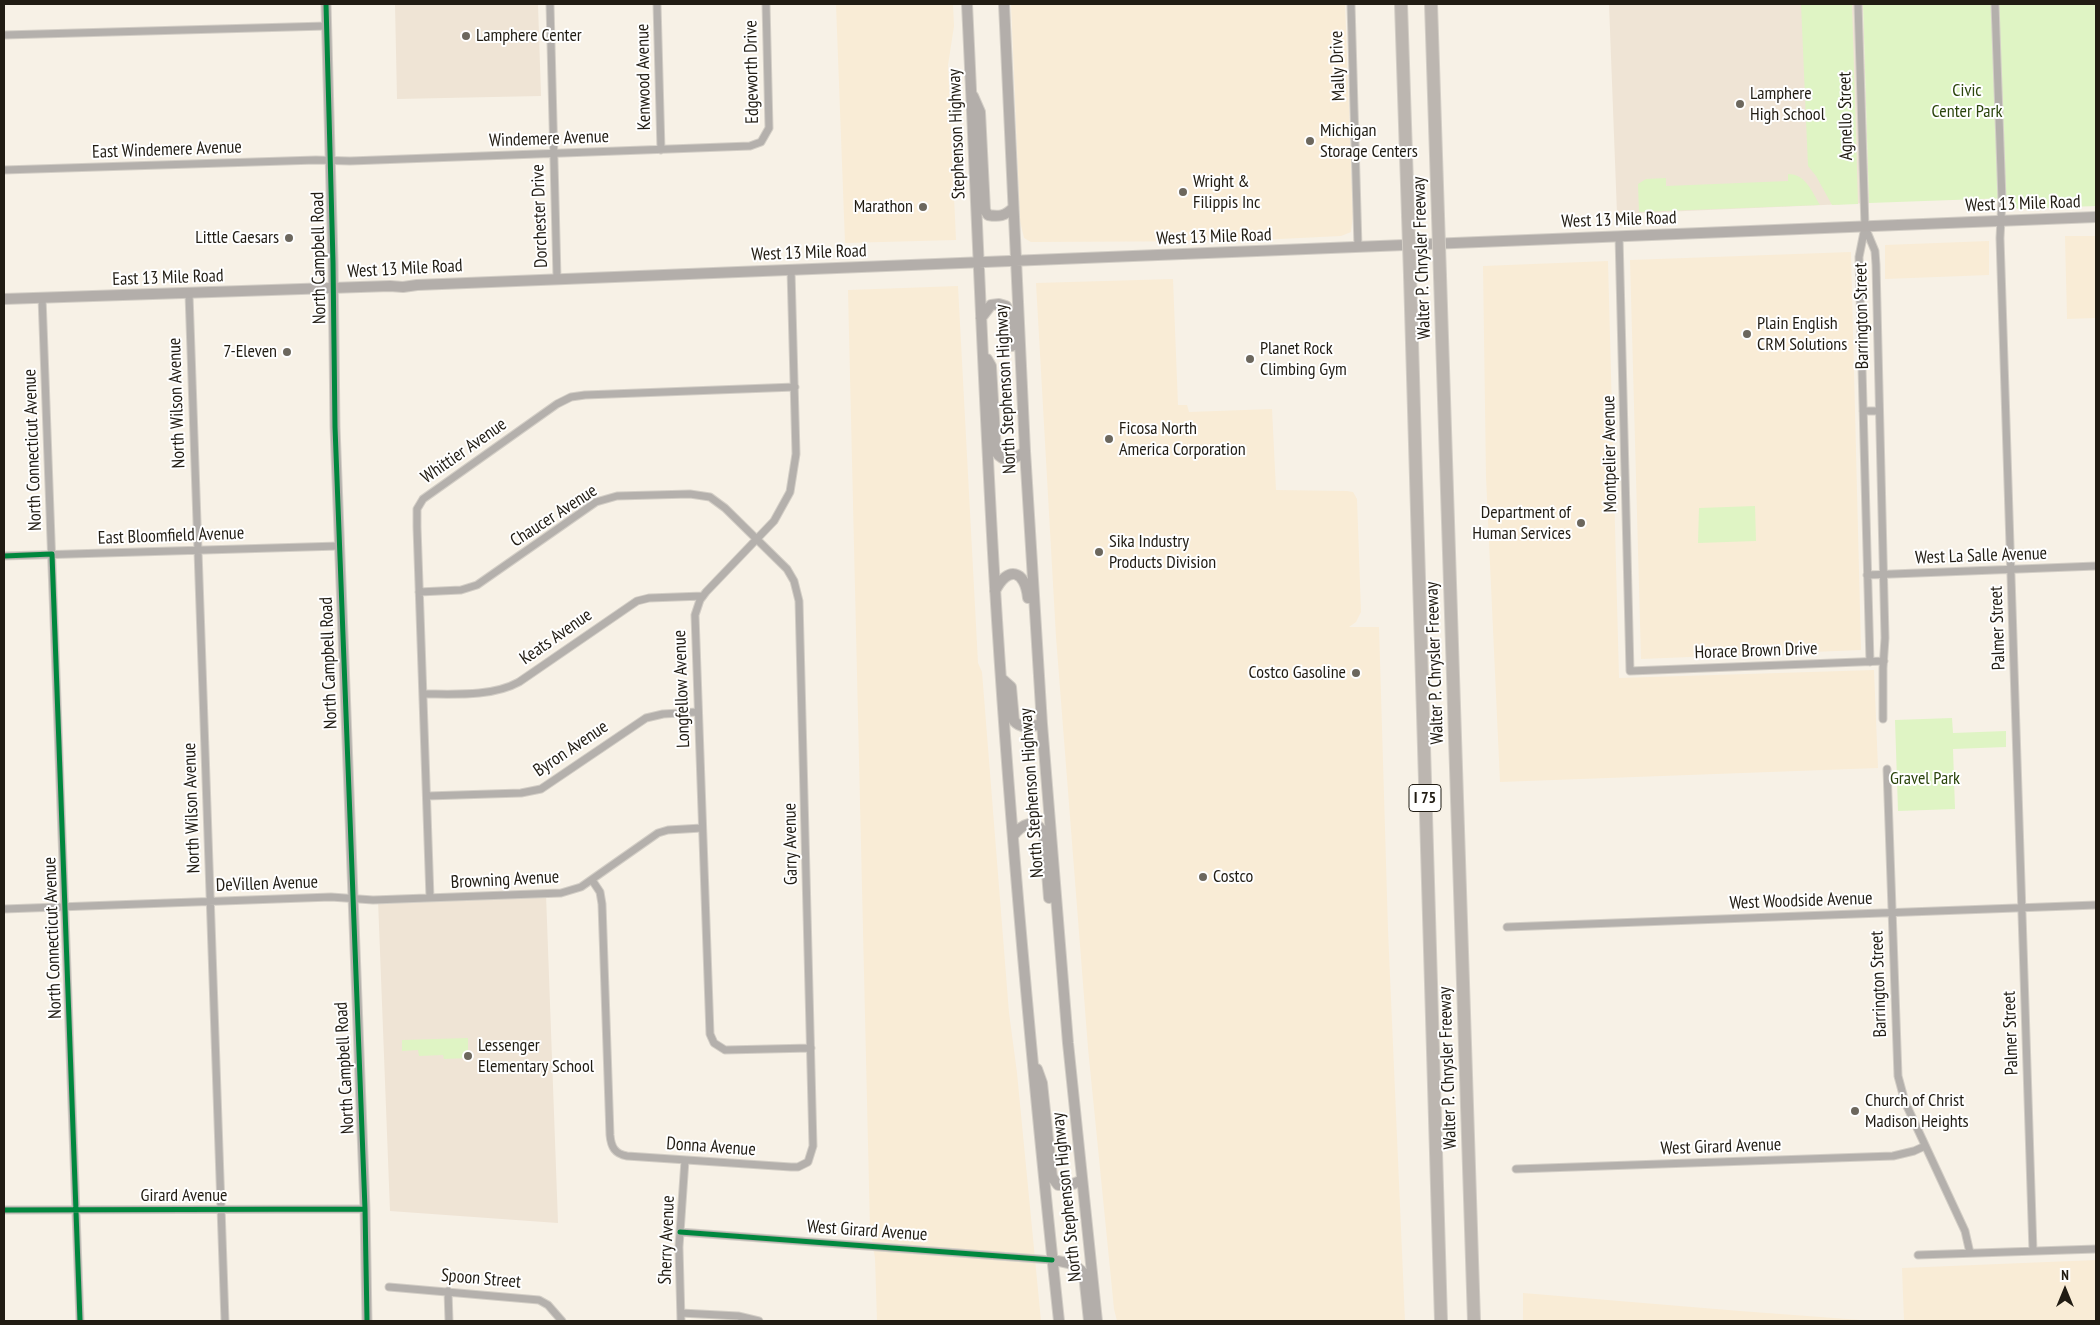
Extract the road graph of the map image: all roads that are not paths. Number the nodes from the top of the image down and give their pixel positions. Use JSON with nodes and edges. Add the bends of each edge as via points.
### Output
{"nodes":[{"id":1,"x":326,"y":4,"type":"edge"},
{"id":2,"x":550,"y":4,"type":"edge"},
{"id":3,"x":658,"y":4,"type":"edge"},
{"id":4,"x":766,"y":4,"type":"edge"},
{"id":5,"x":967,"y":4,"type":"edge"},
{"id":6,"x":998,"y":4,"type":"edge"},
{"id":7,"x":1004,"y":4,"type":"edge"},
{"id":8,"x":1351,"y":4,"type":"edge"},
{"id":9,"x":1401,"y":4,"type":"edge"},
{"id":10,"x":1431,"y":4,"type":"edge"},
{"id":11,"x":1858,"y":4,"type":"edge"},
{"id":12,"x":1995,"y":4,"type":"edge"},
{"id":13,"x":326,"y":26,"type":"junction"},
{"id":14,"x":4,"y":35,"type":"edge"},
{"id":15,"x":972,"y":93,"type":"junction"},
{"id":16,"x":1009,"y":107,"type":"junction"},
{"id":17,"x":765,"y":138,"type":"joint"},
{"id":18,"x":661,"y":150,"type":"junction"},
{"id":19,"x":554,"y":154,"type":"junction"},
{"id":20,"x":331,"y":161,"type":"junction"},
{"id":21,"x":4,"y":170,"type":"edge"},
{"id":22,"x":1013,"y":208,"type":"junction"},
{"id":23,"x":2096,"y":218,"type":"edge"},
{"id":24,"x":2001,"y":221,"type":"junction"},
{"id":25,"x":1865,"y":226,"type":"junction"},
{"id":26,"x":1619,"y":236,"type":"junction"},
{"id":27,"x":1358,"y":248,"type":"junction"},
{"id":28,"x":1016,"y":262,"type":"junction"},
{"id":29,"x":978,"y":263,"type":"junction"},
{"id":30,"x":791,"y":270,"type":"junction"},
{"id":31,"x":557,"y":278,"type":"junction"},
{"id":32,"x":333,"y":289,"type":"junction"},
{"id":33,"x":189,"y":294,"type":"junction"},
{"id":34,"x":42,"y":297,"type":"junction"},
{"id":35,"x":4,"y":299,"type":"edge"},
{"id":36,"x":981,"y":318,"type":"junction"},
{"id":37,"x":983,"y":352,"type":"junction"},
{"id":38,"x":795,"y":387,"type":"junction"},
{"id":39,"x":1863,"y":411,"type":"junction"},
{"id":40,"x":1879,"y":411,"type":"junction"},
{"id":41,"x":1023,"y":424,"type":"junction"},
{"id":42,"x":1024,"y":451,"type":"junction"},
{"id":43,"x":757,"y":539,"type":"junction"},
{"id":44,"x":339,"y":546,"type":"junction"},
{"id":45,"x":198,"y":550,"type":"junction"},
{"id":46,"x":52,"y":554,"type":"junction"},
{"id":47,"x":4,"y":556,"type":"edge"},
{"id":48,"x":2096,"y":566,"type":"edge"},
{"id":49,"x":2011,"y":570,"type":"junction"},
{"id":50,"x":1883,"y":574,"type":"junction"},
{"id":51,"x":1866,"y":575,"type":"junction"},
{"id":52,"x":996,"y":591,"type":"junction"},
{"id":53,"x":419,"y":592,"type":"junction"},
{"id":54,"x":703,"y":596,"type":"junction"},
{"id":55,"x":1037,"y":625,"type":"junction"},
{"id":56,"x":1884,"y":660,"type":"junction"},
{"id":57,"x":1870,"y":662,"type":"junction"},
{"id":58,"x":1630,"y":671,"type":"joint"},
{"id":59,"x":1001,"y":678,"type":"junction"},
{"id":60,"x":423,"y":694,"type":"junction"},
{"id":61,"x":697,"y":712,"type":"junction"},
{"id":62,"x":1884,"y":719,"type":"dead end"},
{"id":63,"x":1042,"y":724,"type":"junction"},
{"id":64,"x":1887,"y":769,"type":"dead end"},
{"id":65,"x":427,"y":796,"type":"junction"},
{"id":66,"x":702,"y":828,"type":"junction"},
{"id":67,"x":1013,"y":836,"type":"junction"},
{"id":68,"x":592,"y":880,"type":"junction"},
{"id":69,"x":352,"y":898,"type":"junction"},
{"id":70,"x":430,"y":898,"type":"junction"},
{"id":71,"x":211,"y":901,"type":"junction"},
{"id":72,"x":2096,"y":905,"type":"edge"},
{"id":73,"x":65,"y":906,"type":"junction"},
{"id":74,"x":2022,"y":908,"type":"junction"},
{"id":75,"x":4,"y":909,"type":"edge"},
{"id":76,"x":1891,"y":912,"type":"junction"},
{"id":77,"x":1507,"y":927,"type":"dead end"},
{"id":78,"x":1060,"y":940,"type":"junction"},
{"id":79,"x":811,"y":1048,"type":"junction"},
{"id":80,"x":1032,"y":1056,"type":"junction"},
{"id":81,"x":1926,"y":1146,"type":"junction"},
{"id":82,"x":686,"y":1160,"type":"junction"},
{"id":83,"x":808,"y":1162,"type":"joint"},
{"id":84,"x":1516,"y":1169,"type":"dead end"},
{"id":85,"x":1082,"y":1180,"type":"junction"},
{"id":86,"x":365,"y":1209,"type":"junction"},
{"id":87,"x":4,"y":1210,"type":"edge"},
{"id":88,"x":76,"y":1210,"type":"junction"},
{"id":89,"x":222,"y":1210,"type":"junction"},
{"id":90,"x":680,"y":1232,"type":"junction"},
{"id":91,"x":2096,"y":1249,"type":"edge"},
{"id":92,"x":2033,"y":1251,"type":"junction"},
{"id":93,"x":1970,"y":1253,"type":"junction"},
{"id":94,"x":1918,"y":1255,"type":"dead end"},
{"id":95,"x":1052,"y":1260,"type":"junction"},
{"id":96,"x":390,"y":1287,"type":"dead end"},
{"id":97,"x":448,"y":1291,"type":"junction"},
{"id":98,"x":681,"y":1313,"type":"junction"},
{"id":99,"x":1059,"y":1318,"type":"edge"},
{"id":100,"x":80,"y":1321,"type":"edge"},
{"id":101,"x":226,"y":1321,"type":"edge"},
{"id":102,"x":367,"y":1321,"type":"edge"},
{"id":103,"x":449,"y":1321,"type":"edge"},
{"id":104,"x":562,"y":1321,"type":"edge"},
{"id":105,"x":681,"y":1321,"type":"edge"},
{"id":106,"x":759,"y":1321,"type":"edge"},
{"id":107,"x":1090,"y":1321,"type":"edge"},
{"id":108,"x":1096,"y":1321,"type":"edge"},
{"id":109,"x":1441,"y":1321,"type":"edge"},
{"id":110,"x":1474,"y":1321,"type":"edge"}],
"edges":[{"from":1,"to":13,"type":"street","name":"North Campbell Road"},
{"from":2,"to":19,"type":"street","name":"Dorchester Drive"},
{"from":3,"to":18,"type":"street","name":"Kenwood Avenue"},
{"from":4,"to":17,"type":"street","name":"Edgeworth Drive","via":[[769,123]]},
{"from":5,"to":15,"type":"main road","name":"Stephenson Highway"},
{"from":6,"to":16,"type":"main road","via":[[1002,80]]},
{"from":7,"to":16,"type":"main road"},
{"from":8,"to":27,"type":"street","name":"Mally Drive"},
{"from":9,"to":109,"type":"highway","name":"Walter P. Chrysler Freeway","number":"I 75","bridge":true},
{"from":10,"to":110,"type":"highway","name":"Walter P. Chrysler Freeway","number":"I 75","bridge":true},
{"from":11,"to":25,"type":"street","name":"Agnello Street"},
{"from":12,"to":24,"type":"street","name":"Palmer Street"},
{"from":13,"to":14,"type":"street"},
{"from":13,"to":20,"type":"street","name":"North Campbell Road"},
{"from":15,"to":22,"type":"main road","via":[[980,112],[985,210],[988,215],[995,216],[1008,214]]},
{"from":15,"to":29,"type":"main road","name":"Stephenson Highway"},
{"from":16,"to":22,"type":"main road"},
{"from":17,"to":18,"type":"street","name":"Windemere Avenue","via":[[750,146]]},
{"from":18,"to":19,"type":"street","name":"Windemere Avenue"},
{"from":19,"to":20,"type":"street","name":"Windemere Avenue"},
{"from":19,"to":31,"type":"street","name":"Dorchester Drive"},
{"from":20,"to":21,"type":"street","name":"East Windemere Avenue"},
{"from":20,"to":32,"type":"street","name":"North Campbell Road"},
{"from":22,"to":28,"type":"main road"},
{"from":23,"to":24,"type":"main road","name":"West 13 Mile Road"},
{"from":24,"to":25,"type":"main road","name":"West 13 Mile Road"},
{"from":24,"to":49,"type":"street","name":"Palmer Street"},
{"from":25,"to":26,"type":"main road","name":"West 13 Mile Road"},
{"from":25,"to":39,"type":"street","name":"Barrington Street","via":[[1859,257]]},
{"from":25,"to":40,"type":"street","name":"Barrington Street","via":[[1875,251]]},
{"from":26,"to":27,"type":"main road","name":"West 13 Mile Road"},
{"from":26,"to":58,"type":"street","name":"Montpelier Avenue"},
{"from":27,"to":28,"type":"main road","name":"West 13 Mile Road"},
{"from":28,"to":29,"type":"main road","name":"West 13 Mile Road"},
{"from":28,"to":41,"type":"main road","name":"North Stephenson Highway"},
{"from":29,"to":30,"type":"main road","name":"West 13 Mile Road"},
{"from":29,"to":36,"type":"main road","name":"North Stephenson Highway"},
{"from":30,"to":31,"type":"main road","name":"West 13 Mile Road"},
{"from":30,"to":38,"type":"street","name":"Longfellow Avenue"},
{"from":31,"to":32,"type":"main road","name":"West 13 Mile Road"},
{"from":32,"to":33,"type":"main road","name":"East 13 Mile Road"},
{"from":32,"to":44,"type":"street","name":"North Campbell Road"},
{"from":33,"to":34,"type":"main road","name":"East 13 Mile Road"},
{"from":33,"to":45,"type":"street","name":"North Wilson Avenue"},
{"from":34,"to":35,"type":"main road","name":"East 13 Mile Road"},
{"from":34,"to":46,"type":"street","name":"North Connecticut Avenue"},
{"from":36,"to":37,"type":"main road","name":"North Stephenson Highway"},
{"from":36,"to":41,"type":"main road","via":[[995,304],[1009,309],[1015,392]]},
{"from":37,"to":42,"type":"main road","via":[[991,366],[996,452],[1008,459]]},
{"from":37,"to":52,"type":"main road","name":"North Stephenson Highway"},
{"from":38,"to":43,"type":"street","name":"Longfellow Avenue","via":[[793,479],[774,522]]},
{"from":38,"to":53,"type":"street","name":"Whittier Avenue","via":[[585,395],[564,400],[423,500],[417,516]]},
{"from":39,"to":40,"type":"street"},
{"from":39,"to":51,"type":"street","name":"Barrington Street"},
{"from":40,"to":50,"type":"street","name":"Barrington Street"},
{"from":41,"to":42,"type":"main road","name":"North Stephenson Highway"},
{"from":42,"to":55,"type":"main road","name":"North Stephenson Highway"},
{"from":43,"to":53,"type":"street","name":"Chaucer Avenue","via":[[719,503],[703,495],[617,496],[596,502],[477,585],[461,590]]},
{"from":43,"to":54,"type":"street","name":"Longfellow Avenue"},
{"from":43,"to":79,"type":"street","name":"Garry Avenue","via":[[787,569],[799,601]]},
{"from":44,"to":45,"type":"street","name":"East Bloomfield Avenue"},
{"from":44,"to":69,"type":"street","name":"North Campbell Road"},
{"from":45,"to":46,"type":"street","name":"East Bloomfield Avenue"},
{"from":45,"to":71,"type":"street","name":"North Wilson Avenue"},
{"from":46,"to":47,"type":"street","name":"East Bloomfield Avenue"},
{"from":46,"to":73,"type":"street","name":"North Connecticut Avenue"},
{"from":48,"to":49,"type":"street","name":"West La Salle Avenue"},
{"from":49,"to":50,"type":"street","name":"West La Salle Avenue"},
{"from":49,"to":74,"type":"street","name":"Palmer Street"},
{"from":50,"to":51,"type":"street","name":"West La Salle Avenue"},
{"from":50,"to":56,"type":"street","name":"Barrington Street"},
{"from":51,"to":57,"type":"street","name":"Barrington Street"},
{"from":52,"to":55,"type":"main road","via":[[1006,576],[1021,577],[1026,584],[1028,608]]},
{"from":52,"to":59,"type":"main road","name":"North Stephenson Highway"},
{"from":53,"to":60,"type":"street","name":"Whittier Avenue"},
{"from":54,"to":60,"type":"street","name":"Keats Avenue","via":[[636,601],[506,688]]},
{"from":54,"to":61,"type":"street","name":"Longfellow Avenue","via":[[695,615]]},
{"from":55,"to":63,"type":"main road","name":"North Stephenson Highway"},
{"from":56,"to":57,"type":"street","name":"Horace Brown Drive"},
{"from":56,"to":62,"type":"street","name":"Barrington Street"},
{"from":57,"to":58,"type":"street","name":"Horace Brown Drive"},
{"from":59,"to":63,"type":"main road","via":[[1010,687],[1013,718],[1017,724],[1025,727]]},
{"from":59,"to":67,"type":"main road","name":"North Stephenson Highway"},
{"from":60,"to":65,"type":"street","name":"Whittier Avenue"},
{"from":61,"to":65,"type":"street","name":"Byron Avenue","via":[[646,718],[553,782],[534,791]]},
{"from":61,"to":66,"type":"street","name":"Longfellow Avenue"},
{"from":63,"to":78,"type":"main road","name":"North Stephenson Highway"},
{"from":64,"to":76,"type":"street","name":"Barrington Street"},
{"from":65,"to":70,"type":"street","name":"Whittier Avenue"},
{"from":66,"to":68,"type":"street","name":"Browning Avenue","via":[[668,830],[658,834]]},
{"from":66,"to":79,"type":"street","name":"Longfellow Avenue","via":[[708,1008],[712,1039],[725,1050]]},
{"from":67,"to":78,"type":"main road","via":[[1027,824],[1035,825],[1044,834],[1051,917]]},
{"from":67,"to":80,"type":"main road","name":"North Stephenson Highway"},
{"from":68,"to":70,"type":"street","name":"Browning Avenue","via":[[573,891],[561,893]]},
{"from":68,"to":82,"type":"street","name":"Donna Avenue","via":[[600,892],[602,904],[613,1149],[622,1155]]},
{"from":69,"to":70,"type":"street","name":"Browning Avenue"},
{"from":69,"to":71,"type":"street","name":"DeVillen Avenue"},
{"from":69,"to":86,"type":"street","name":"North Campbell Road"},
{"from":71,"to":73,"type":"street","name":"DeVillen Avenue"},
{"from":71,"to":89,"type":"street","name":"North Wilson Avenue"},
{"from":72,"to":74,"type":"street","name":"West Woodside Avenue"},
{"from":73,"to":75,"type":"street","name":"DeVillen Avenue"},
{"from":73,"to":88,"type":"street","name":"North Connecticut Avenue"},
{"from":74,"to":76,"type":"street","name":"West Woodside Avenue"},
{"from":74,"to":92,"type":"street","name":"Palmer Street"},
{"from":76,"to":77,"type":"street","name":"West Woodside Avenue"},
{"from":76,"to":81,"type":"street","name":"Barrington Street","via":[[1900,1089]]},
{"from":78,"to":85,"type":"main road","name":"North Stephenson Highway"},
{"from":79,"to":83,"type":"street","name":"Garry Avenue","via":[[813,1146]]},
{"from":80,"to":85,"type":"main road","via":[[1042,1083],[1052,1177],[1058,1185],[1066,1186]]},
{"from":80,"to":95,"type":"main road","name":"North Stephenson Highway"},
{"from":81,"to":84,"type":"street","name":"West Girard Avenue","via":[[1893,1156]]},
{"from":81,"to":93,"type":"street","name":"Barrington Street","via":[[1965,1231]]},
{"from":82,"to":83,"type":"street","name":"Donna Avenue","via":[[791,1167]]},
{"from":82,"to":90,"type":"street","name":"Sherry Avenue"},
{"from":85,"to":108,"type":"main road","name":"North Stephenson Highway"},
{"from":86,"to":89,"type":"street","name":"Girard Avenue"},
{"from":86,"to":102,"type":"street","name":"North Campbell Road"},
{"from":87,"to":88,"type":"street","name":"Girard Avenue"},
{"from":88,"to":89,"type":"street","name":"Girard Avenue"},
{"from":88,"to":100,"type":"street","name":"North Connecticut Avenue"},
{"from":89,"to":101,"type":"street","name":"North Wilson Avenue"},
{"from":90,"to":95,"type":"street","name":"West Girard Avenue"},
{"from":90,"to":98,"type":"street","name":"Sherry Avenue"},
{"from":91,"to":92,"type":"street"},
{"from":92,"to":93,"type":"street"},
{"from":93,"to":94,"type":"street"},
{"from":95,"to":99,"type":"main road","name":"North Stephenson Highway"},
{"from":95,"to":107,"type":"main road","via":[[1071,1263],[1081,1269]]},
{"from":96,"to":97,"type":"street","name":"Spoon Street"},
{"from":97,"to":103,"type":"street"},
{"from":97,"to":104,"type":"street","name":"Spoon Street","via":[[539,1300]]},
{"from":98,"to":105,"type":"street","name":"Sherry Avenue"},
{"from":98,"to":106,"type":"street","via":[[738,1316]]}]}
